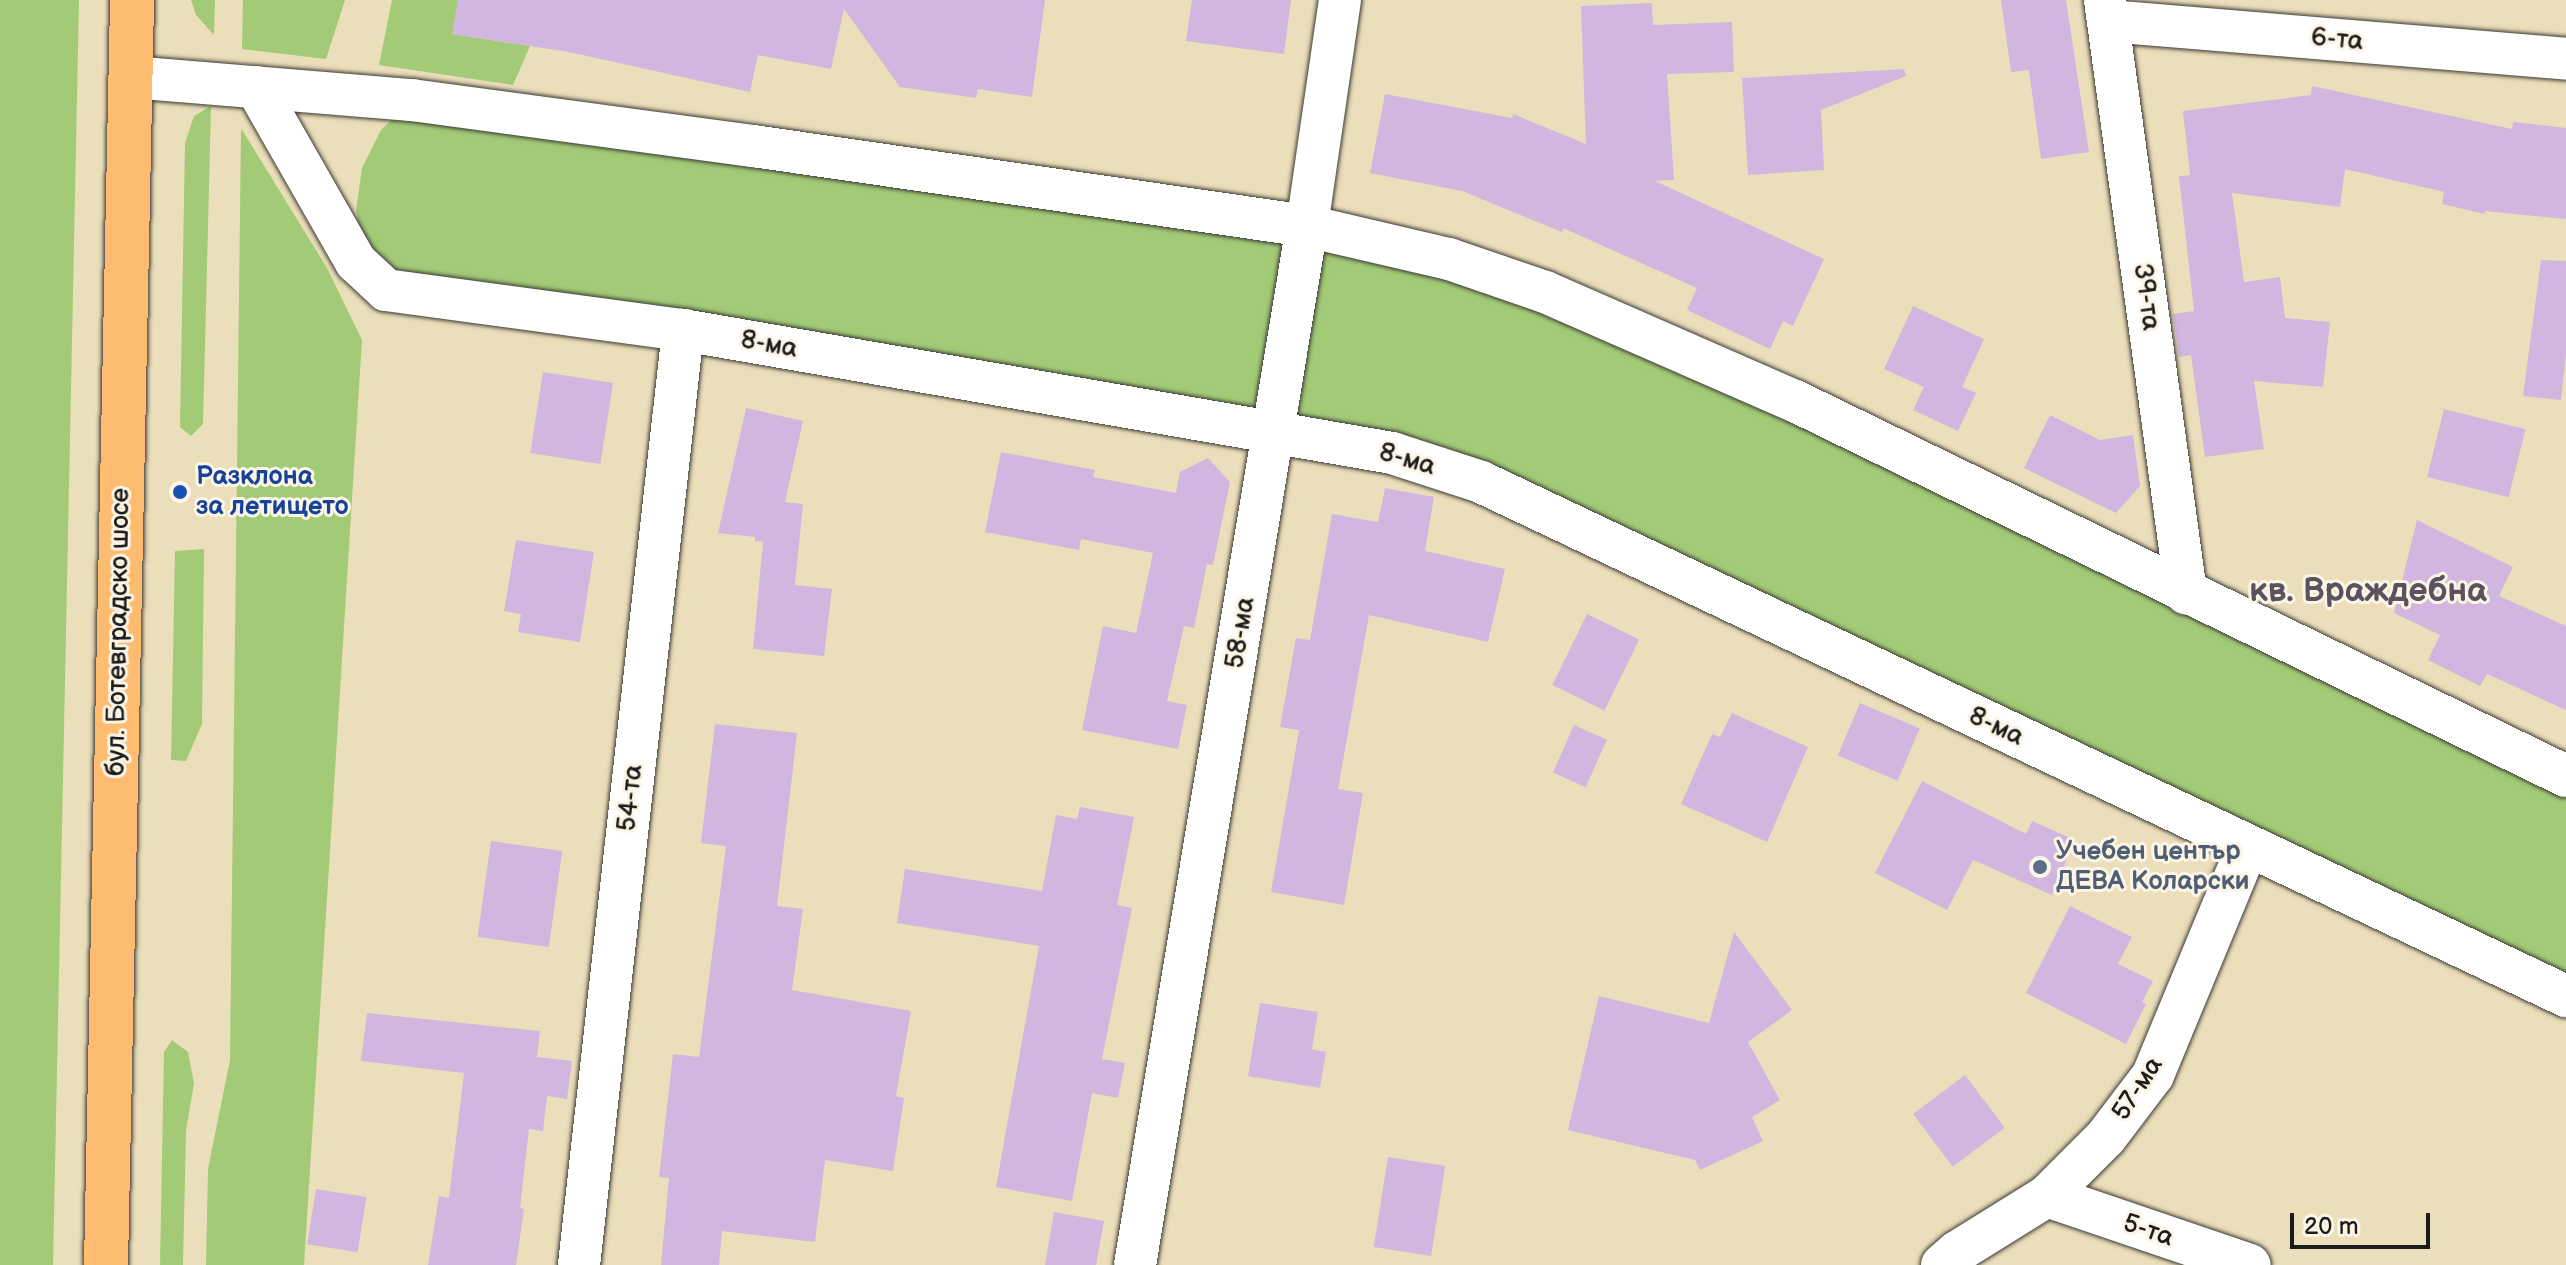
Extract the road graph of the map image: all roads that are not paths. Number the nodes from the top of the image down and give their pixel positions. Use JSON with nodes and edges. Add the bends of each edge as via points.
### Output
{"nodes":[{"id":1,"x":132,"y":0,"type":"edge"},
{"id":2,"x":1340,"y":0,"type":"edge"},
{"id":3,"x":2107,"y":10,"type":"edge"},
{"id":4,"x":2566,"y":59,"type":"edge"},
{"id":5,"x":130,"y":77,"type":"junction"},
{"id":6,"x":256,"y":87,"type":"junction"},
{"id":7,"x":1307,"y":226,"type":"junction"},
{"id":8,"x":683,"y":330,"type":"junction"},
{"id":9,"x":1274,"y":431,"type":"junction"},
{"id":10,"x":2186,"y":593,"type":"junction"},
{"id":11,"x":2566,"y":776,"type":"edge"},
{"id":12,"x":2248,"y":846,"type":"junction"},
{"id":13,"x":2566,"y":996,"type":"edge"},
{"id":14,"x":2047,"y":1196,"type":"junction"},
{"id":15,"x":106,"y":1265,"type":"edge"},
{"id":16,"x":579,"y":1265,"type":"edge"},
{"id":17,"x":1135,"y":1265,"type":"edge"},
{"id":18,"x":1942,"y":1265,"type":"edge"},
{"id":19,"x":2250,"y":1265,"type":"edge"}],
"edges":[{"from":1,"to":5,"type":"main road","name":"бул. Ботевградско шосе"},
{"from":2,"to":7,"type":"street","name":"58-ма"},
{"from":3,"to":4,"type":"street","name":"6-та"},
{"from":3,"to":10,"type":"street","name":"39-та"},
{"from":5,"to":6,"type":"street"},
{"from":5,"to":15,"type":"main road","name":"бул. Ботевградско шосе"},
{"from":6,"to":7,"type":"street","via":[[412,100]]},
{"from":6,"to":8,"type":"street","name":"8-ма","via":[[356,262],[386,290]]},
{"from":7,"to":9,"type":"street","name":"58-ма"},
{"from":7,"to":10,"type":"street","via":[[1449,259],[1545,292],[1795,401]]},
{"from":8,"to":9,"type":"street","name":"8-ма"},
{"from":8,"to":16,"type":"street","name":"54-та"},
{"from":9,"to":12,"type":"street","name":"8-ма","via":[[1392,453],[1481,482]]},
{"from":9,"to":17,"type":"street","name":"58-ма"},
{"from":10,"to":11,"type":"street"},
{"from":12,"to":13,"type":"street","name":"8-ма"},
{"from":12,"to":14,"type":"street","name":"57-ма","via":[[2153,1075],[2106,1137]]},
{"from":14,"to":18,"type":"street","name":"57-ма"},
{"from":14,"to":19,"type":"street","name":"5-та"}]}
